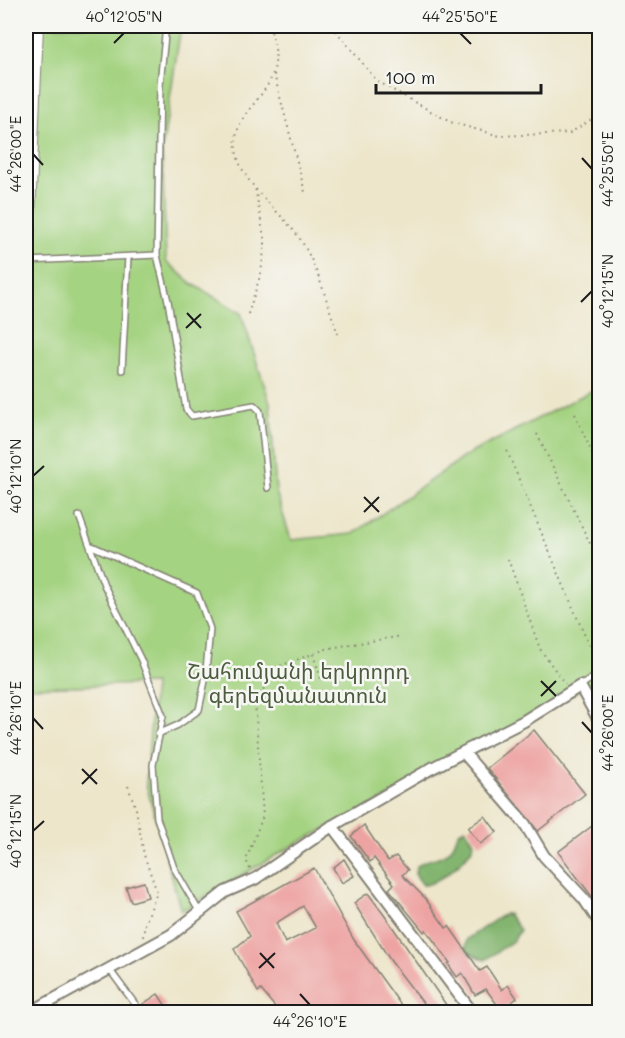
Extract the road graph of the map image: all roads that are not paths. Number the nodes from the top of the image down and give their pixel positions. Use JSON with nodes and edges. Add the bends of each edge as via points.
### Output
{"nodes":[{"id":1,"x":36,"y":26,"type":"edge"},
{"id":2,"x":166,"y":26,"type":"edge"},
{"id":3,"x":157,"y":255,"type":"junction"},
{"id":4,"x":128,"y":257,"type":"junction"},
{"id":5,"x":26,"y":261,"type":"edge"},
{"id":6,"x":122,"y":370,"type":"dead end"},
{"id":7,"x":268,"y":488,"type":"dead end"},
{"id":8,"x":79,"y":516,"type":"dead end"},
{"id":9,"x":92,"y":546,"type":"junction"},
{"id":10,"x":600,"y":671,"type":"edge"},
{"id":11,"x":575,"y":689,"type":"junction"},
{"id":12,"x":600,"y":722,"type":"edge"},
{"id":13,"x":158,"y":734,"type":"junction"},
{"id":14,"x":464,"y":753,"type":"junction"},
{"id":15,"x":332,"y":826,"type":"junction"},
{"id":16,"x":199,"y":911,"type":"junction"},
{"id":17,"x":600,"y":923,"type":"edge"},
{"id":18,"x":109,"y":969,"type":"junction"},
{"id":19,"x":30,"y":1012,"type":"edge"},
{"id":20,"x":141,"y":1012,"type":"edge"},
{"id":21,"x":472,"y":1012,"type":"edge"}],
"edges":[{"from":1,"to":5,"type":"street"},
{"from":2,"to":3,"type":"lane","via":[[160,84]]},
{"from":3,"to":4,"type":"lane"},
{"from":3,"to":7,"type":"lane","via":[[187,413],[192,416],[254,405],[260,411]]},
{"from":4,"to":5,"type":"lane"},
{"from":4,"to":6,"type":"lane"},
{"from":8,"to":9,"type":"lane"},
{"from":9,"to":13,"type":"lane","via":[[104,585],[163,716]]},
{"from":9,"to":13,"type":"lane","via":[[197,593],[210,629],[199,710]]},
{"from":10,"to":11,"type":"lane"},
{"from":11,"to":12,"type":"street"},
{"from":11,"to":14,"type":"street"},
{"from":13,"to":16,"type":"lane","via":[[153,765],[157,818],[174,868]]},
{"from":14,"to":15,"type":"street"},
{"from":14,"to":17,"type":"street","via":[[525,824],[544,856]]},
{"from":15,"to":16,"type":"street","via":[[255,879],[225,892]]},
{"from":15,"to":21,"type":"street"},
{"from":16,"to":18,"type":"street","via":[[171,935]]},
{"from":18,"to":19,"type":"street"},
{"from":18,"to":20,"type":"lane"}]}
